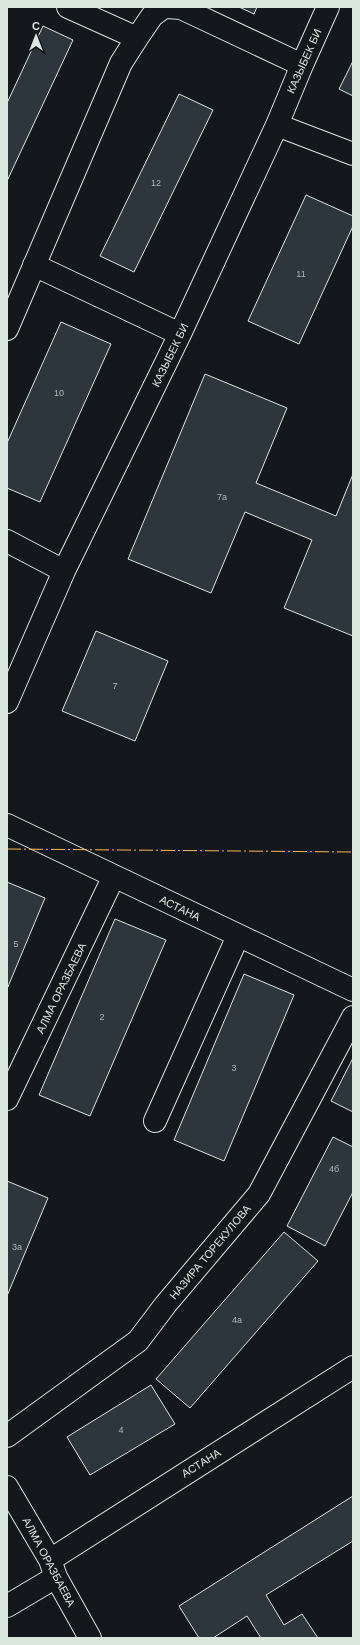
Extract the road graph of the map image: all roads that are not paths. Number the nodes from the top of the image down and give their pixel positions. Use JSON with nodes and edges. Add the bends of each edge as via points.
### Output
{"nodes":[{"id":1,"x":68,"y":7,"type":"edge"},
{"id":2,"x":166,"y":7,"type":"edge"},
{"id":3,"x":328,"y":7,"type":"edge"},
{"id":4,"x":137,"y":38,"type":"junction"},
{"id":5,"x":302,"y":65,"type":"junction"},
{"id":6,"x":277,"y":125,"type":"junction"},
{"id":7,"x":353,"y":154,"type":"edge"},
{"id":8,"x":34,"y":265,"type":"junction"},
{"id":9,"x":12,"y":303,"type":"edge"},
{"id":10,"x":7,"y":329,"type":"edge"},
{"id":11,"x":180,"y":334,"type":"junction"},
{"id":12,"x":7,"y":541,"type":"edge"},
{"id":13,"x":64,"y":571,"type":"junction"},
{"id":14,"x":7,"y":702,"type":"edge"},
{"id":15,"x":7,"y":826,"type":"edge"},
{"id":16,"x":114,"y":876,"type":"junction"},
{"id":17,"x":238,"y":936,"type":"junction"},
{"id":18,"x":353,"y":990,"type":"edge"},
{"id":19,"x":353,"y":1017,"type":"edge"},
{"id":20,"x":7,"y":1099,"type":"edge"},
{"id":21,"x":155,"y":1121,"type":"dead end"},
{"id":22,"x":353,"y":1367,"type":"edge"},
{"id":23,"x":7,"y":1436,"type":"edge"},
{"id":24,"x":7,"y":1487,"type":"edge"},
{"id":25,"x":53,"y":1568,"type":"junction"},
{"id":26,"x":7,"y":1606,"type":"edge"},
{"id":27,"x":90,"y":1638,"type":"edge"}],
"edges":[{"from":1,"to":4,"type":"street"},
{"from":2,"to":4,"type":"street","via":[[152,16]]},
{"from":2,"to":5,"type":"street","via":[[181,8]]},
{"from":3,"to":5,"type":"street","name":"КАЗЫБЕК БИ"},
{"from":4,"to":8,"type":"street","via":[[121,64]]},
{"from":5,"to":6,"type":"street","name":"КАЗЫБЕК БИ"},
{"from":6,"to":7,"type":"street"},
{"from":6,"to":11,"type":"street","name":"КАЗЫБЕК БИ"},
{"from":8,"to":9,"type":"street"},
{"from":8,"to":11,"type":"street"},
{"from":9,"to":10,"type":"street"},
{"from":11,"to":13,"type":"street","name":"КАЗЫБЕК БИ"},
{"from":12,"to":13,"type":"street"},
{"from":13,"to":14,"type":"street","name":"КАЗЫБЕК БИ"},
{"from":15,"to":16,"type":"street","name":"АСТАНА"},
{"from":16,"to":17,"type":"street","name":"АСТАНА"},
{"from":16,"to":20,"type":"street","name":"АЛМА ОРАЗБАЕВА"},
{"from":17,"to":18,"type":"street","name":"АСТАНА"},
{"from":17,"to":21,"type":"street"},
{"from":19,"to":23,"type":"street","name":"НАЗИРА ТОРЕКУЛОВА","via":[[259,1194],[166,1304],[138,1342]]},
{"from":22,"to":25,"type":"street","name":"АСТАНА"},
{"from":24,"to":25,"type":"street","name":"АЛМА ОРАЗБАЕВА"},
{"from":25,"to":26,"type":"street","name":"АСТАНА"},
{"from":25,"to":27,"type":"street","name":"АЛМА ОРАЗБАЕВА"}]}
